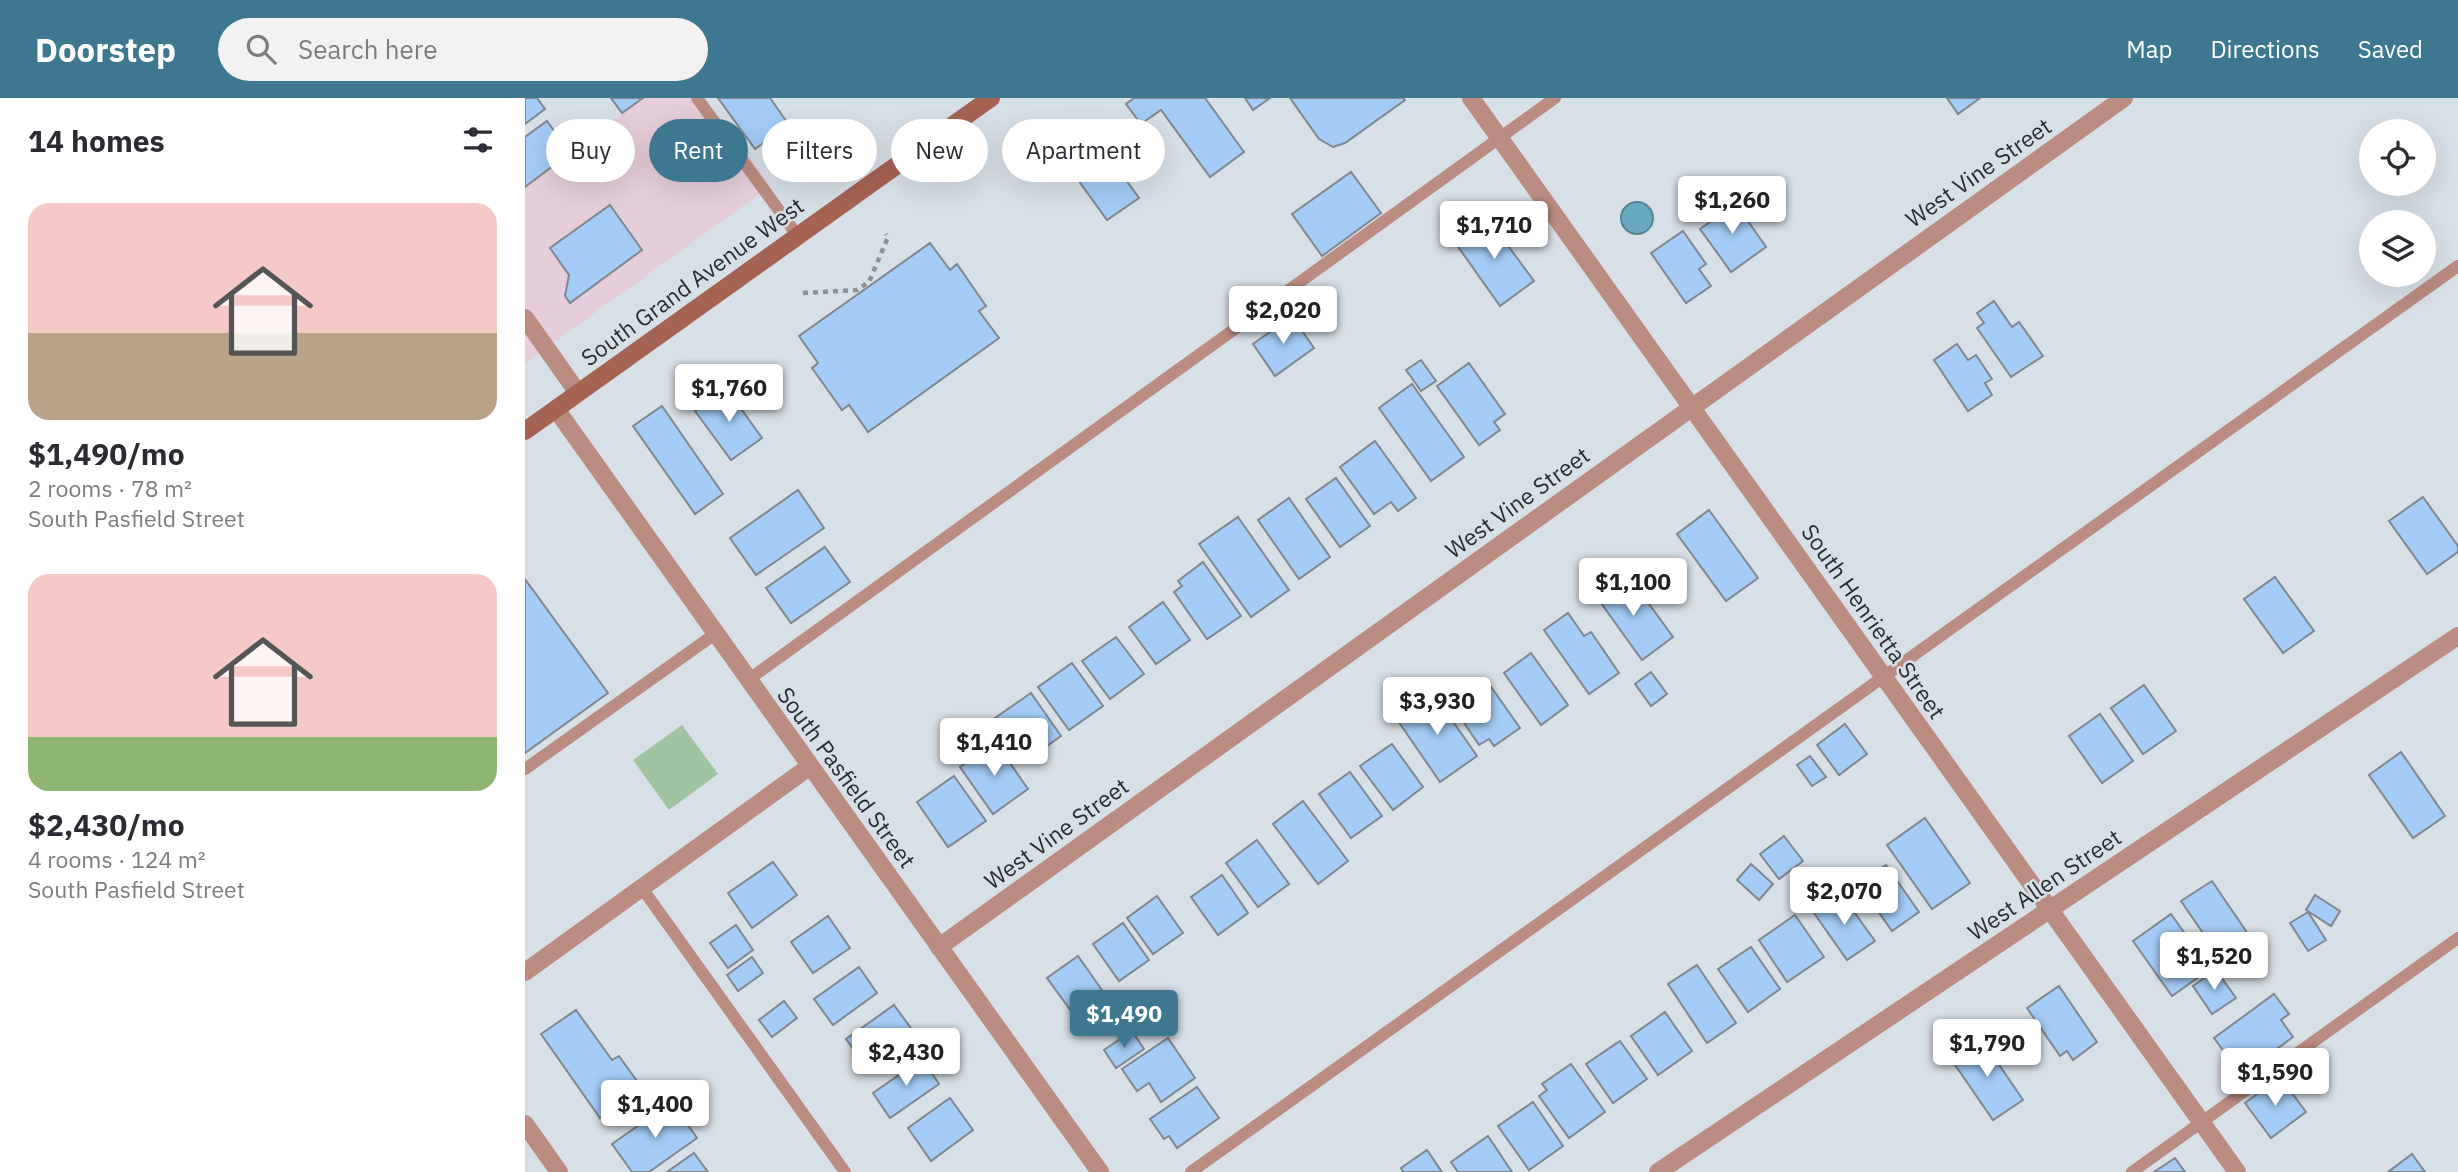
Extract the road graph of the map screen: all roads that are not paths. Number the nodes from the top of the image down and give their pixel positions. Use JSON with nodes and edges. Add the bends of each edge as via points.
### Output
{"nodes":[{"id":1,"x":697,"y":98,"type":"edge"},
{"id":2,"x":991,"y":98,"type":"edge"},
{"id":3,"x":1471,"y":98,"type":"edge"},
{"id":4,"x":1555,"y":98,"type":"edge"},
{"id":5,"x":2124,"y":98,"type":"edge"},
{"id":6,"x":1500,"y":137,"type":"junction"},
{"id":7,"x":797,"y":234,"type":"junction"},
{"id":8,"x":2458,"y":266,"type":"edge"},
{"id":9,"x":525,"y":318,"type":"edge"},
{"id":10,"x":578,"y":393,"type":"junction"},
{"id":11,"x":1691,"y":407,"type":"junction"},
{"id":12,"x":556,"y":409,"type":"junction"},
{"id":13,"x":525,"y":431,"type":"edge"},
{"id":14,"x":715,"y":634,"type":"junction"},
{"id":15,"x":2458,"y":636,"type":"edge"},
{"id":16,"x":1883,"y":676,"type":"junction"},
{"id":17,"x":748,"y":680,"type":"junction"},
{"id":18,"x":809,"y":767,"type":"junction"},
{"id":19,"x":525,"y":769,"type":"edge"},
{"id":20,"x":642,"y":888,"type":"junction"},
{"id":21,"x":2050,"y":909,"type":"junction"},
{"id":22,"x":2458,"y":938,"type":"edge"},
{"id":23,"x":939,"y":947,"type":"junction"},
{"id":24,"x":525,"y":972,"type":"edge"},
{"id":25,"x":2202,"y":1122,"type":"junction"},
{"id":26,"x":525,"y":1124,"type":"edge"},
{"id":27,"x":559,"y":1172,"type":"edge"},
{"id":28,"x":845,"y":1172,"type":"edge"},
{"id":29,"x":1100,"y":1172,"type":"edge"},
{"id":30,"x":1191,"y":1172,"type":"edge"},
{"id":31,"x":1658,"y":1172,"type":"edge"},
{"id":32,"x":2132,"y":1172,"type":"edge"},
{"id":33,"x":2237,"y":1172,"type":"edge"}],
"edges":[{"from":1,"to":7,"type":"lane"},
{"from":2,"to":7,"type":"main road","name":"South Grand Avenue West"},
{"from":3,"to":6,"type":"street","name":"South Henrietta Street"},
{"from":4,"to":6,"type":"lane"},
{"from":5,"to":11,"type":"street","name":"West Vine Street"},
{"from":6,"to":11,"type":"street","name":"South Henrietta Street"},
{"from":6,"to":17,"type":"lane"},
{"from":7,"to":10,"type":"main road","name":"South Grand Avenue West"},
{"from":8,"to":16,"type":"lane"},
{"from":9,"to":10,"type":"street"},
{"from":10,"to":12,"type":"main road","name":"South Grand Avenue West"},
{"from":11,"to":16,"type":"street","name":"South Henrietta Street"},
{"from":11,"to":23,"type":"street","name":"West Vine Street"},
{"from":12,"to":13,"type":"main road","name":"South Grand Avenue West"},
{"from":12,"to":14,"type":"street","name":"South Pasfield Street"},
{"from":14,"to":17,"type":"street","name":"South Pasfield Street"},
{"from":14,"to":19,"type":"lane"},
{"from":15,"to":21,"type":"street","name":"West Allen Street"},
{"from":16,"to":21,"type":"street","name":"South Henrietta Street"},
{"from":16,"to":30,"type":"lane"},
{"from":17,"to":18,"type":"street","name":"South Pasfield Street"},
{"from":18,"to":20,"type":"street"},
{"from":18,"to":23,"type":"street","name":"South Pasfield Street"},
{"from":20,"to":24,"type":"street"},
{"from":20,"to":28,"type":"lane"},
{"from":21,"to":25,"type":"street","name":"South Henrietta Street"},
{"from":21,"to":31,"type":"street","name":"West Allen Street"},
{"from":22,"to":25,"type":"lane"},
{"from":23,"to":29,"type":"street","name":"South Pasfield Street"},
{"from":25,"to":32,"type":"lane"},
{"from":25,"to":33,"type":"street","name":"South Henrietta Street"},
{"from":26,"to":27,"type":"street"}]}
